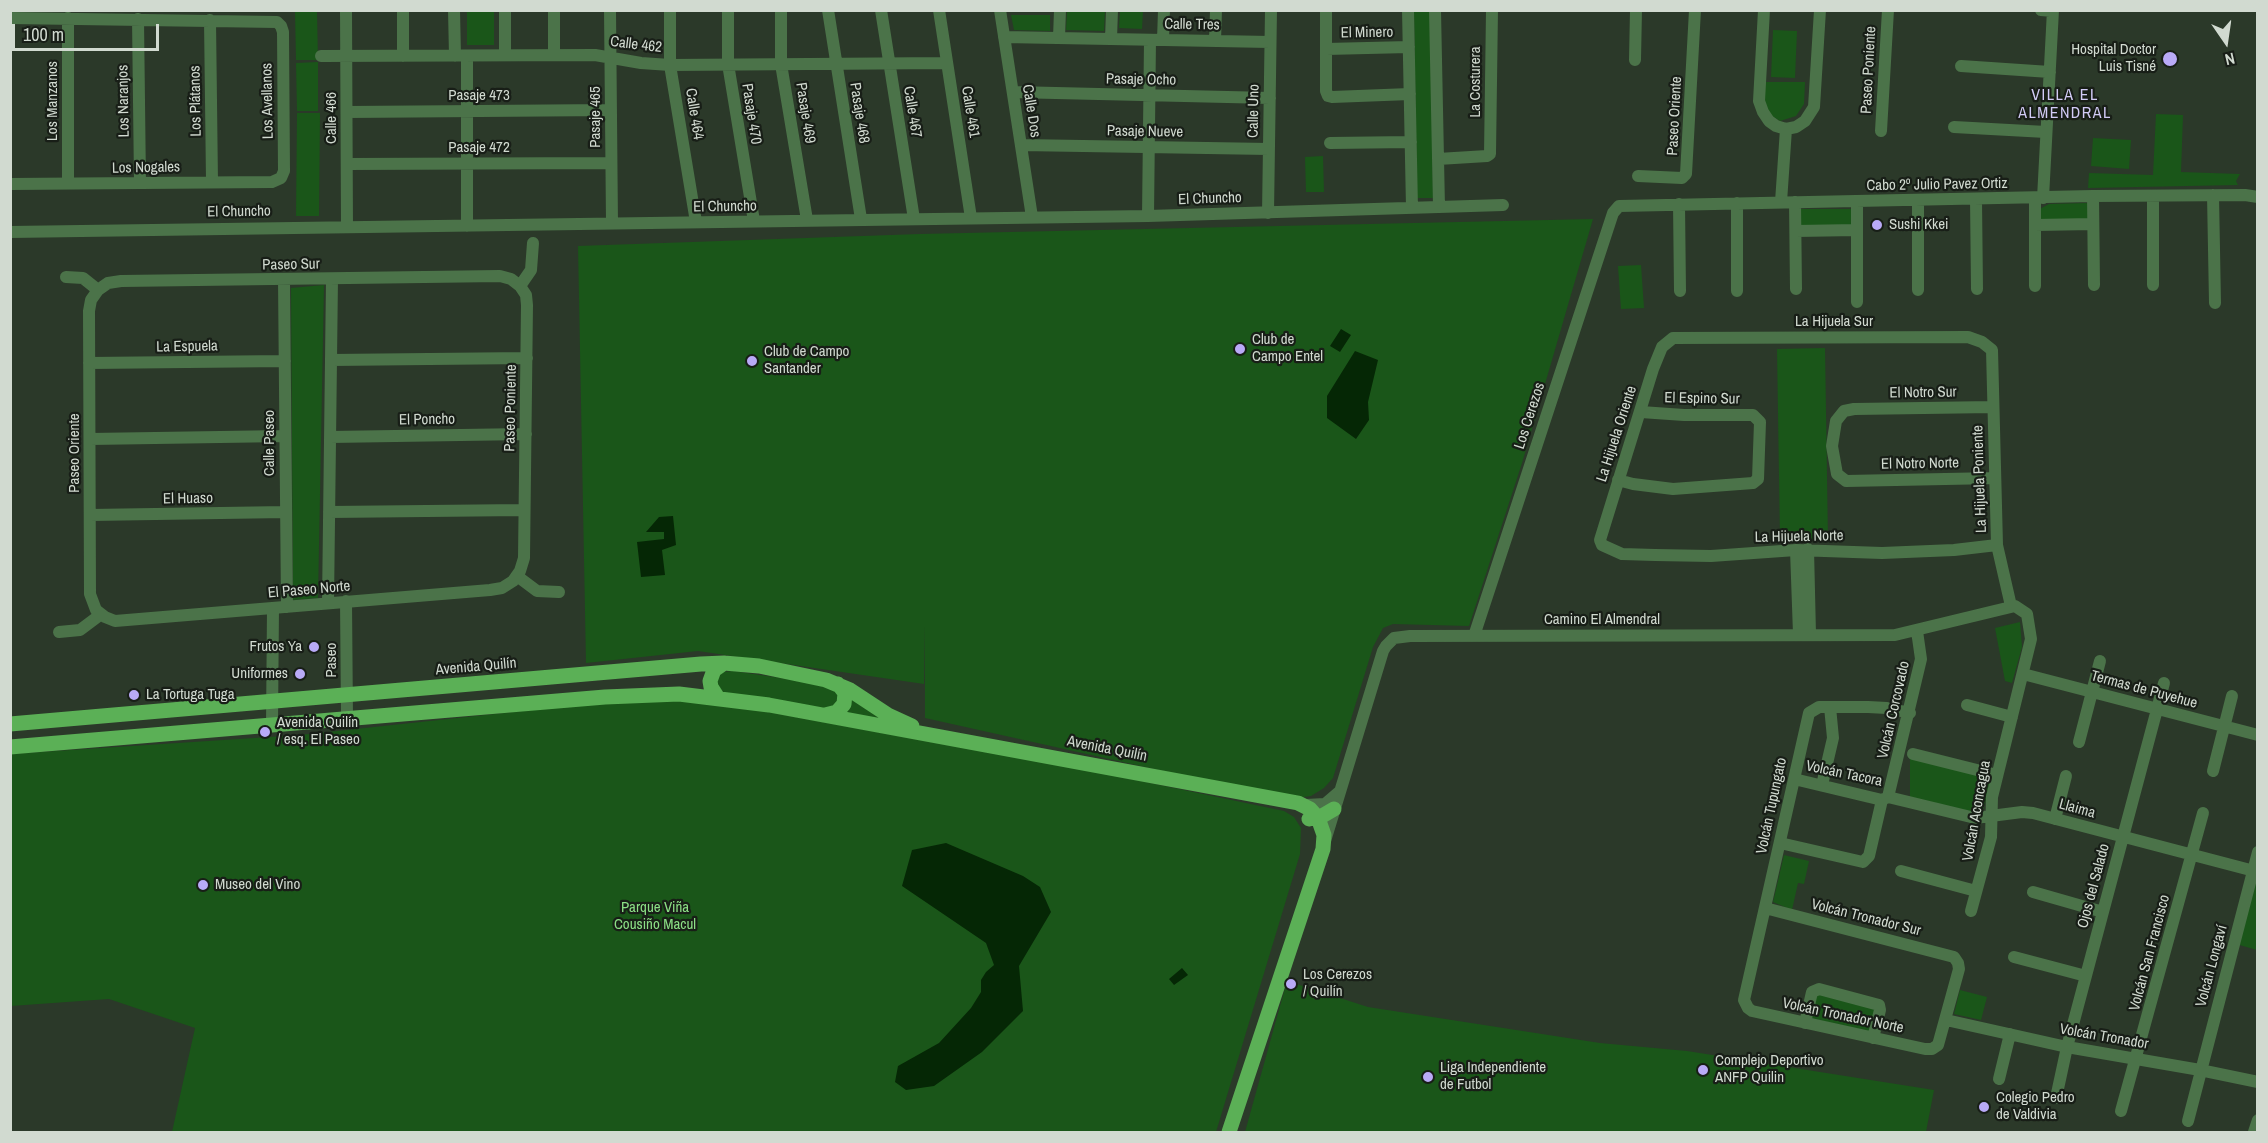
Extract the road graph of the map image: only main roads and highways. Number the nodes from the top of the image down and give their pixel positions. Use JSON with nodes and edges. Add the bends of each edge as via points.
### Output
{"nodes":[{"id":1,"x":724,"y":663,"type":"junction"},
{"id":2,"x":838,"y":684,"type":"junction"},
{"id":3,"x":718,"y":698,"type":"junction"},
{"id":4,"x":825,"y":716,"type":"junction"},
{"id":5,"x":10,"y":724,"type":"edge"},
{"id":6,"x":930,"y":734,"type":"junction"},
{"id":7,"x":10,"y":747,"type":"edge"},
{"id":8,"x":1334,"y":809,"type":"road end"},
{"id":9,"x":1310,"y":814,"type":"junction"},
{"id":10,"x":1316,"y":867,"type":"junction"},
{"id":11,"x":1229,"y":1132,"type":"edge"}],
"edges":[{"from":1,"to":2,"type":"main road","name":"Avenida Quilín","via":[[799,673]]},
{"from":1,"to":3,"type":"main road","via":[[711,675],[711,687]]},
{"from":1,"to":5,"type":"main road","name":"Avenida Quilín","via":[[347,696],[270,695]]},
{"from":2,"to":4,"type":"main road","via":[[845,693],[844,704],[837,712]]},
{"from":2,"to":6,"type":"main road","name":"Avenida Quilín","via":[[895,719]]},
{"from":3,"to":4,"type":"main road","name":"Avenida Quilín"},
{"from":3,"to":7,"type":"main road","name":"Avenida Quilín","via":[[642,694]]},
{"from":4,"to":6,"type":"main road","name":"Avenida Quilín"},
{"from":6,"to":9,"type":"main road","name":"Avenida Quilín","via":[[1278,800]]},
{"from":8,"to":9,"type":"main road"},
{"from":9,"to":10,"type":"main road","via":[[1317,841]]},
{"from":9,"to":10,"type":"main road","via":[[1325,841]]},
{"from":10,"to":11,"type":"main road"}]}
